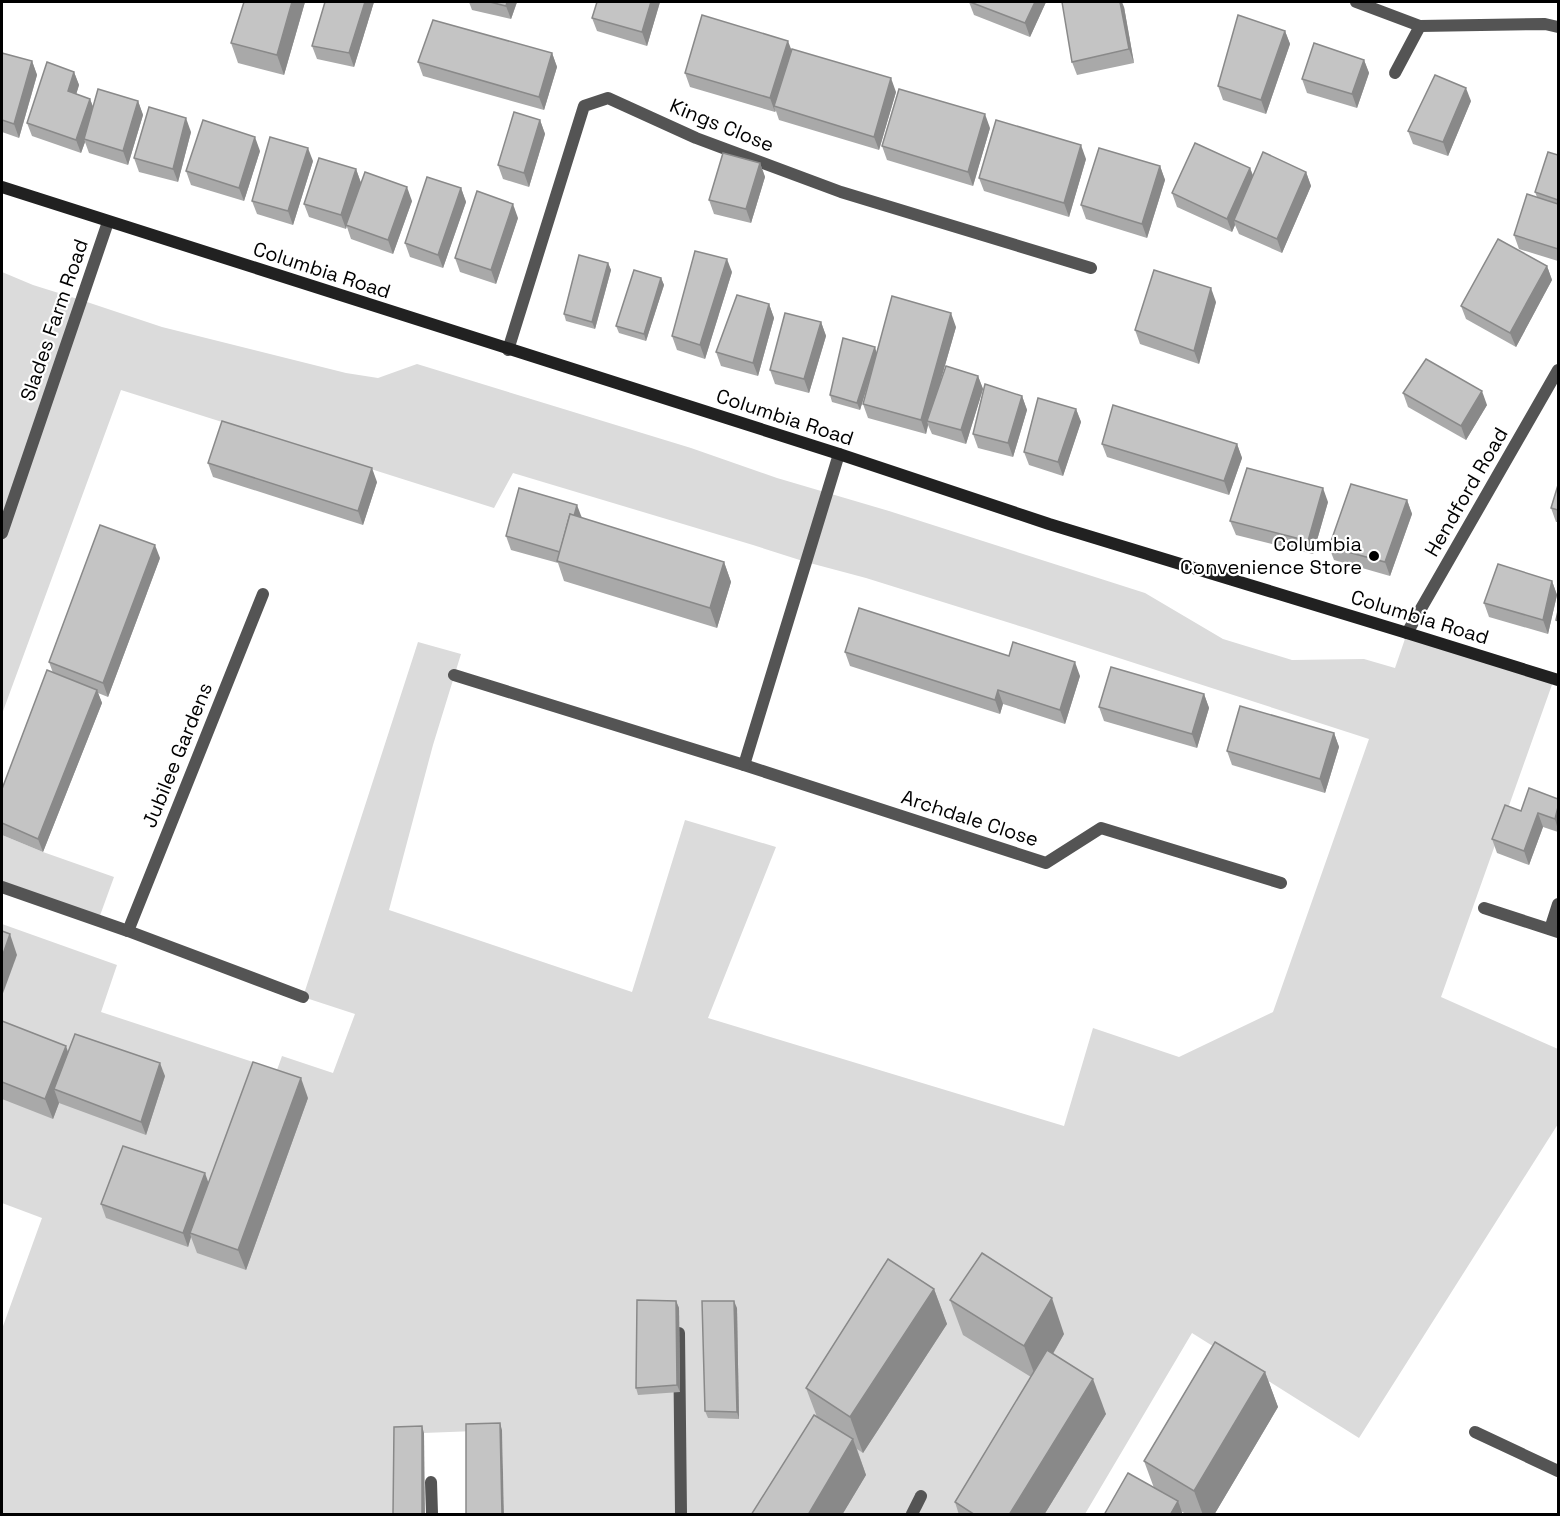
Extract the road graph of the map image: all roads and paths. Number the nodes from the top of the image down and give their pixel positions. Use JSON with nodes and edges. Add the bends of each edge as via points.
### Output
{"nodes":[{"id":1,"x":1356,"y":2,"type":"edge"},
{"id":2,"x":1420,"y":26,"type":"junction"},
{"id":3,"x":1558,"y":27,"type":"edge"},
{"id":4,"x":1395,"y":72,"type":"dead end"},
{"id":5,"x":2,"y":187,"type":"edge"},
{"id":6,"x":108,"y":222,"type":"junction"},
{"id":7,"x":1091,"y":268,"type":"dead end"},
{"id":8,"x":508,"y":350,"type":"junction"},
{"id":9,"x":1558,"y":370,"type":"edge"},
{"id":10,"x":840,"y":454,"type":"junction"},
{"id":11,"x":2,"y":533,"type":"edge"},
{"id":12,"x":263,"y":594,"type":"dead end"},
{"id":13,"x":1407,"y":633,"type":"junction"},
{"id":14,"x":454,"y":675,"type":"dead end"},
{"id":15,"x":1558,"y":680,"type":"edge"},
{"id":16,"x":744,"y":765,"type":"junction"},
{"id":17,"x":1281,"y":883,"type":"dead end"},
{"id":18,"x":2,"y":887,"type":"edge"},
{"id":19,"x":1558,"y":904,"type":"edge"},
{"id":20,"x":1484,"y":908,"type":"dead end"},
{"id":21,"x":128,"y":931,"type":"junction"},
{"id":22,"x":1554,"y":931,"type":"edge"},
{"id":23,"x":303,"y":997,"type":"dead end"},
{"id":24,"x":679,"y":1318,"type":"edge"},
{"id":25,"x":1475,"y":1432,"type":"dead end"},
{"id":26,"x":1558,"y":1471,"type":"edge"},
{"id":27,"x":432,"y":1482,"type":"dead end"},
{"id":28,"x":921,"y":1496,"type":"dead end"},
{"id":29,"x":432,"y":1515,"type":"edge"},
{"id":30,"x":681,"y":1515,"type":"edge"},
{"id":31,"x":912,"y":1515,"type":"edge"}],
"edges":[{"from":1,"to":2,"type":"street"},
{"from":2,"to":3,"type":"street"},
{"from":2,"to":4,"type":"street"},
{"from":5,"to":6,"type":"street","name":"Columbia Road"},
{"from":6,"to":8,"type":"street","name":"Columbia Road"},
{"from":6,"to":11,"type":"street","name":"Slades Farm Road"},
{"from":7,"to":8,"type":"street","name":"Kings Close","via":[[841,192],[696,138],[608,98],[584,106]]},
{"from":8,"to":10,"type":"street","name":"Columbia Road"},
{"from":9,"to":13,"type":"street","name":"Hendford Road"},
{"from":10,"to":13,"type":"street","name":"Columbia Road","via":[[1049,524]]},
{"from":10,"to":16,"type":"street"},
{"from":12,"to":21,"type":"street","name":"Jubilee Gardens"},
{"from":13,"to":15,"type":"street","name":"Columbia Road"},
{"from":14,"to":16,"type":"street","name":"Archdale Close"},
{"from":16,"to":17,"type":"street","name":"Archdale Close","via":[[1046,863],[1101,828]]},
{"from":18,"to":21,"type":"street"},
{"from":19,"to":22,"type":"street"},
{"from":20,"to":22,"type":"street"},
{"from":21,"to":23,"type":"street"},
{"from":24,"to":30,"type":"street"},
{"from":25,"to":26,"type":"street"},
{"from":27,"to":29,"type":"street"},
{"from":28,"to":31,"type":"street"}]}
